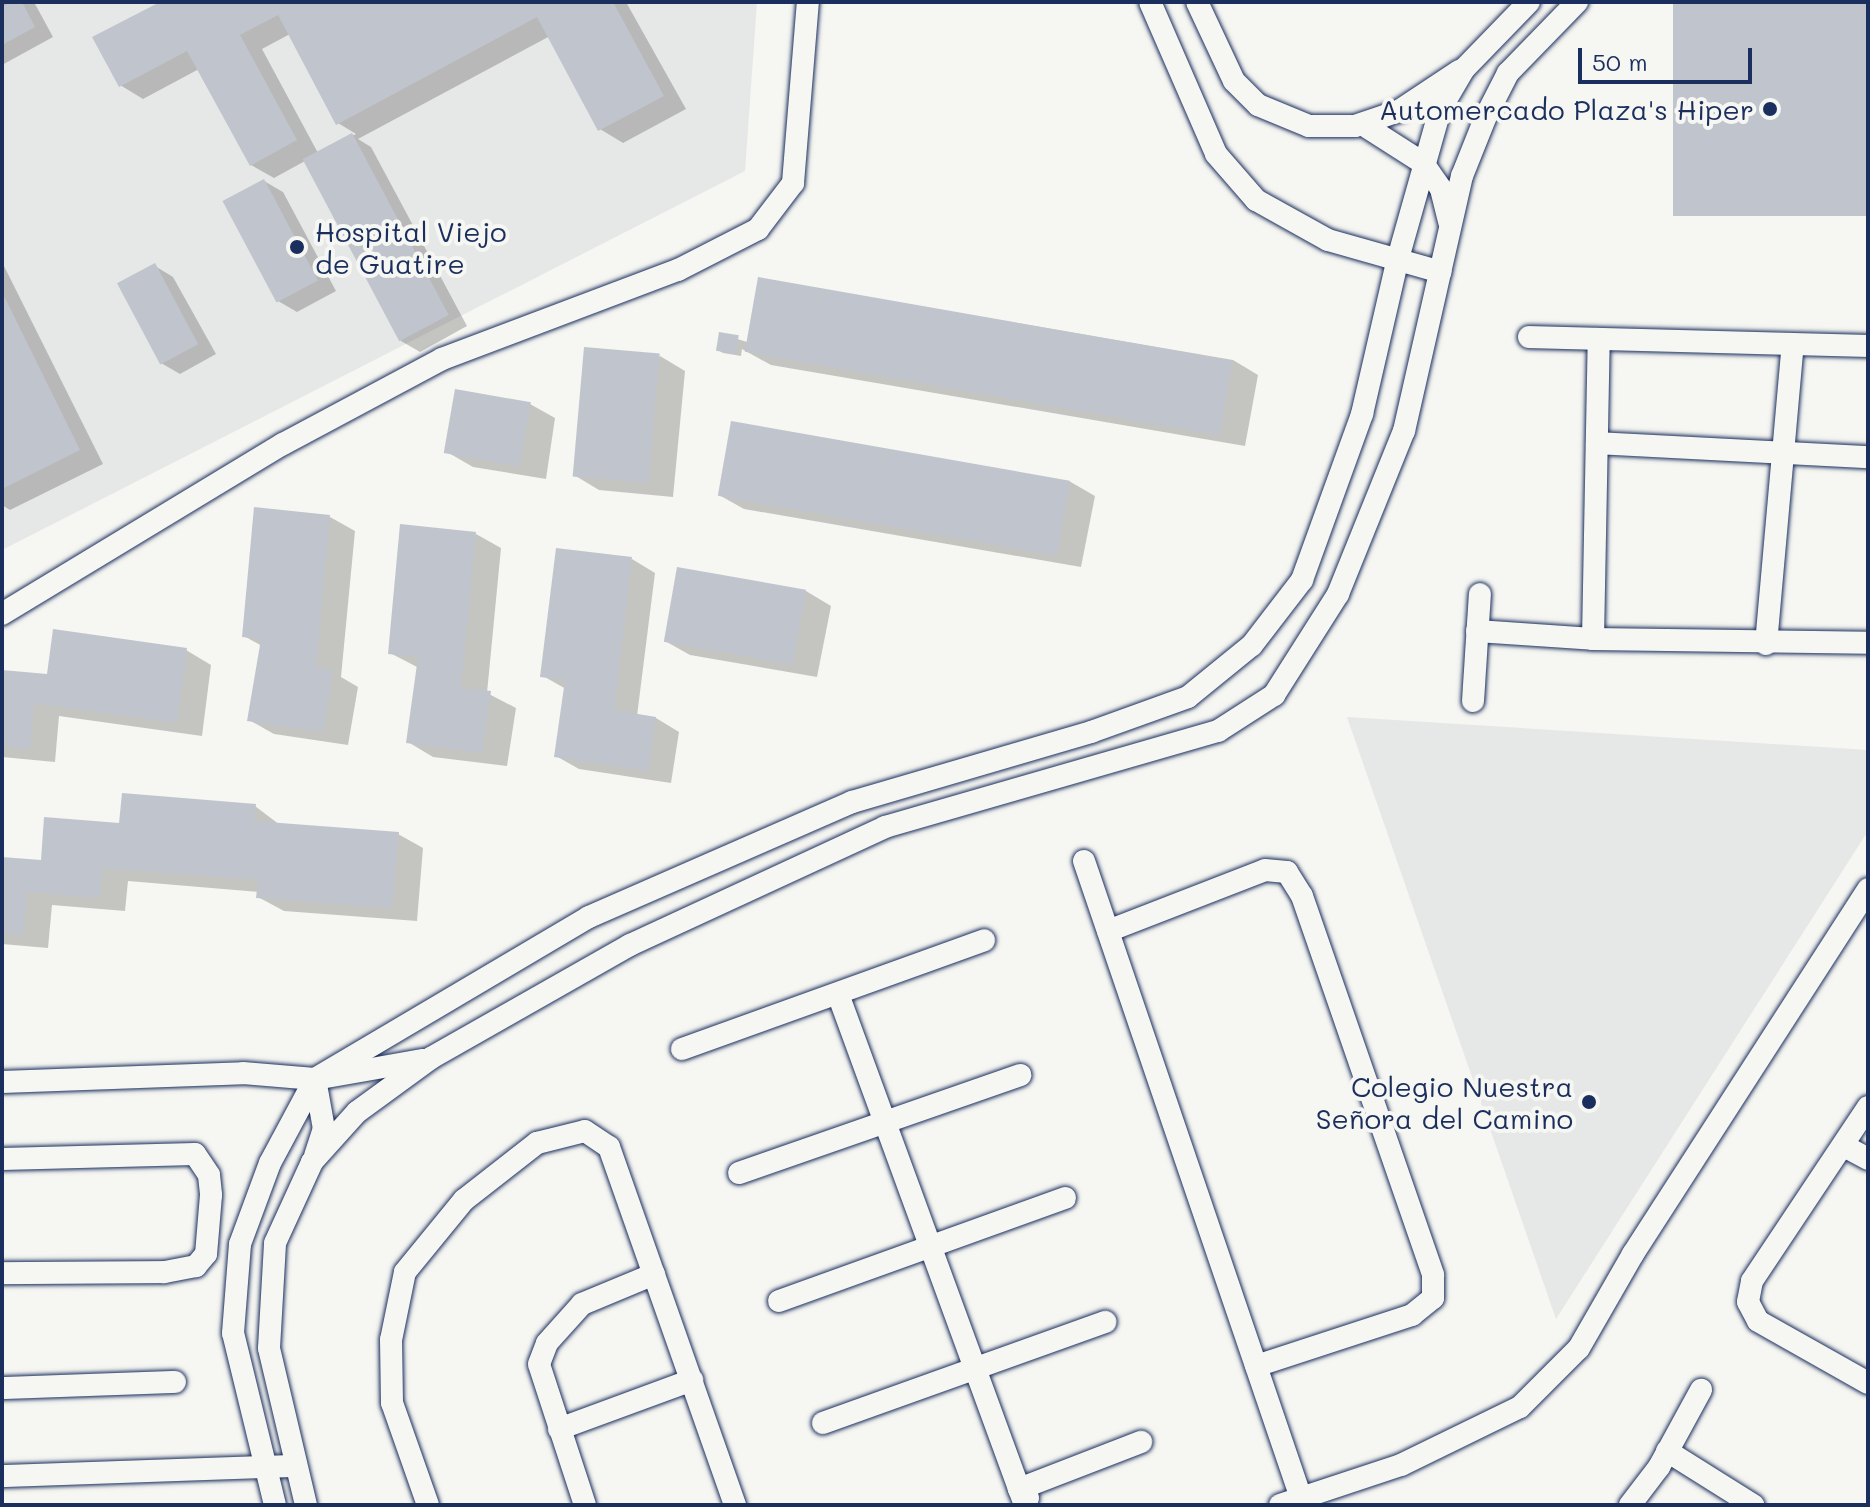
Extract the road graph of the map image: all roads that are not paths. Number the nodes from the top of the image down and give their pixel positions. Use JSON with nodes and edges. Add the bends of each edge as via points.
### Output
{"nodes":[{"id":1,"x":808,"y":2,"type":"edge"},
{"id":2,"x":1150,"y":2,"type":"edge"},
{"id":3,"x":1197,"y":2,"type":"edge"},
{"id":4,"x":1529,"y":2,"type":"edge"},
{"id":5,"x":1577,"y":2,"type":"edge"},
{"id":6,"x":1464,"y":69,"type":"junction"},
{"id":7,"x":1362,"y":124,"type":"junction"},
{"id":8,"x":1423,"y":163,"type":"junction"},
{"id":9,"x":1450,"y":231,"type":"junction"},
{"id":10,"x":1397,"y":262,"type":"junction"},
{"id":11,"x":1441,"y":272,"type":"junction"},
{"id":12,"x":1529,"y":337,"type":"dead end"},
{"id":13,"x":1599,"y":339,"type":"junction"},
{"id":14,"x":1793,"y":344,"type":"junction"},
{"id":15,"x":1868,"y":346,"type":"edge"},
{"id":16,"x":1597,"y":443,"type":"junction"},
{"id":17,"x":1788,"y":453,"type":"junction"},
{"id":18,"x":1868,"y":457,"type":"edge"},
{"id":19,"x":1480,"y":594,"type":"dead end"},
{"id":20,"x":2,"y":614,"type":"edge"},
{"id":21,"x":1477,"y":631,"type":"junction"},
{"id":22,"x":1593,"y":639,"type":"junction"},
{"id":23,"x":1868,"y":643,"type":"edge"},
{"id":24,"x":1766,"y":644,"type":"junction"},
{"id":25,"x":1473,"y":701,"type":"dead end"},
{"id":26,"x":1084,"y":861,"type":"dead end"},
{"id":27,"x":1868,"y":889,"type":"edge"},
{"id":28,"x":1108,"y":931,"type":"junction"},
{"id":29,"x":984,"y":940,"type":"dead end"},
{"id":30,"x":838,"y":994,"type":"junction"},
{"id":31,"x":682,"y":1049,"type":"dead end"},
{"id":32,"x":431,"y":1058,"type":"junction"},
{"id":33,"x":1020,"y":1075,"type":"dead end"},
{"id":34,"x":315,"y":1079,"type":"junction"},
{"id":35,"x":2,"y":1082,"type":"edge"},
{"id":36,"x":1868,"y":1107,"type":"edge"},
{"id":37,"x":886,"y":1124,"type":"junction"},
{"id":38,"x":1844,"y":1146,"type":"junction"},
{"id":39,"x":2,"y":1159,"type":"edge"},
{"id":40,"x":1868,"y":1159,"type":"edge"},
{"id":41,"x":312,"y":1162,"type":"junction"},
{"id":42,"x":739,"y":1173,"type":"dead end"},
{"id":43,"x":1065,"y":1198,"type":"dead end"},
{"id":44,"x":930,"y":1245,"type":"junction"},
{"id":45,"x":2,"y":1273,"type":"edge"},
{"id":46,"x":654,"y":1274,"type":"junction"},
{"id":47,"x":779,"y":1301,"type":"dead end"},
{"id":48,"x":1105,"y":1322,"type":"dead end"},
{"id":49,"x":1256,"y":1366,"type":"junction"},
{"id":50,"x":975,"y":1368,"type":"junction"},
{"id":51,"x":692,"y":1380,"type":"junction"},
{"id":52,"x":175,"y":1382,"type":"dead end"},
{"id":53,"x":1868,"y":1383,"type":"edge"},
{"id":54,"x":2,"y":1388,"type":"edge"},
{"id":55,"x":1701,"y":1390,"type":"dead end"},
{"id":56,"x":823,"y":1423,"type":"dead end"},
{"id":57,"x":559,"y":1429,"type":"junction"},
{"id":58,"x":1141,"y":1442,"type":"dead end"},
{"id":59,"x":1667,"y":1451,"type":"junction"},
{"id":60,"x":295,"y":1466,"type":"junction"},
{"id":61,"x":263,"y":1467,"type":"junction"},
{"id":62,"x":2,"y":1476,"type":"edge"},
{"id":63,"x":1027,"y":1500,"type":"edge"},
{"id":64,"x":1291,"y":1502,"type":"edge"},
{"id":65,"x":275,"y":1505,"type":"edge"},
{"id":66,"x":306,"y":1505,"type":"edge"},
{"id":67,"x":428,"y":1505,"type":"edge"},
{"id":68,"x":585,"y":1505,"type":"edge"},
{"id":69,"x":735,"y":1505,"type":"edge"},
{"id":70,"x":1630,"y":1505,"type":"edge"},
{"id":71,"x":1753,"y":1505,"type":"edge"}],
"edges":[{"from":1,"to":20,"type":"street","via":[[793,183],[758,229],[678,270],[442,359],[283,444]]},
{"from":2,"to":10,"type":"street","via":[[1216,154],[1256,200],[1328,240]]},
{"from":3,"to":7,"type":"street","via":[[1217,54],[1258,105],[1309,126]]},
{"from":4,"to":6,"type":"street"},
{"from":5,"to":9,"type":"street","via":[[1508,73],[1462,176]]},
{"from":6,"to":7,"type":"street","via":[[1399,111]]},
{"from":6,"to":8,"type":"street","via":[[1440,110]]},
{"from":7,"to":8,"type":"street"},
{"from":8,"to":9,"type":"street","via":[[1445,199]]},
{"from":8,"to":10,"type":"street"},
{"from":9,"to":11,"type":"street"},
{"from":10,"to":11,"type":"street"},
{"from":10,"to":34,"type":"street","via":[[1362,414],[1302,580],[1252,645],[1188,697],[1091,732],[852,802],[589,917]]},
{"from":11,"to":32,"type":"street","via":[[1404,431],[1338,594],[1274,695],[1218,731],[885,827],[630,945]]},
{"from":12,"to":13,"type":"street"},
{"from":13,"to":14,"type":"street"},
{"from":13,"to":16,"type":"street"},
{"from":14,"to":15,"type":"street"},
{"from":14,"to":17,"type":"street"},
{"from":16,"to":17,"type":"street"},
{"from":16,"to":22,"type":"street"},
{"from":17,"to":18,"type":"street"},
{"from":17,"to":24,"type":"street"},
{"from":19,"to":21,"type":"street"},
{"from":21,"to":22,"type":"street"},
{"from":21,"to":25,"type":"street"},
{"from":22,"to":24,"type":"street"},
{"from":23,"to":24,"type":"street"},
{"from":26,"to":28,"type":"street"},
{"from":27,"to":64,"type":"street","via":[[1633,1254],[1579,1348],[1520,1407],[1401,1465]]},
{"from":28,"to":49,"type":"street"},
{"from":28,"to":49,"type":"street","via":[[1265,870],[1287,872],[1302,896],[1433,1275],[1433,1298],[1412,1315]]},
{"from":29,"to":30,"type":"street"},
{"from":30,"to":31,"type":"street"},
{"from":30,"to":37,"type":"street"},
{"from":32,"to":34,"type":"street"},
{"from":32,"to":41,"type":"street","via":[[357,1112]]},
{"from":33,"to":37,"type":"street"},
{"from":34,"to":35,"type":"street","via":[[243,1073]]},
{"from":34,"to":41,"type":"street","via":[[324,1129]]},
{"from":34,"to":61,"type":"street","via":[[270,1163],[240,1244],[233,1333]]},
{"from":36,"to":38,"type":"street"},
{"from":37,"to":42,"type":"street"},
{"from":37,"to":44,"type":"street"},
{"from":38,"to":40,"type":"street"},
{"from":38,"to":53,"type":"street","via":[[1752,1281],[1748,1302],[1758,1321]]},
{"from":39,"to":45,"type":"street","via":[[195,1154],[209,1175],[211,1195],[206,1254],[196,1266],[164,1272]]},
{"from":41,"to":60,"type":"street","via":[[275,1243],[269,1348]]},
{"from":43,"to":44,"type":"street"},
{"from":44,"to":47,"type":"street"},
{"from":44,"to":50,"type":"street"},
{"from":46,"to":51,"type":"street"},
{"from":46,"to":57,"type":"street","via":[[582,1304],[547,1343],[539,1364]]},
{"from":46,"to":67,"type":"street","via":[[609,1147],[585,1131],[537,1143],[464,1200],[405,1272],[391,1340],[392,1403]]},
{"from":48,"to":50,"type":"street"},
{"from":49,"to":64,"type":"street"},
{"from":50,"to":56,"type":"street"},
{"from":50,"to":63,"type":"street"},
{"from":51,"to":57,"type":"street"},
{"from":51,"to":69,"type":"street"},
{"from":52,"to":54,"type":"street"},
{"from":55,"to":59,"type":"street"},
{"from":57,"to":68,"type":"street"},
{"from":58,"to":63,"type":"street"},
{"from":59,"to":70,"type":"street"},
{"from":59,"to":71,"type":"street"},
{"from":60,"to":61,"type":"street"},
{"from":60,"to":66,"type":"street"},
{"from":61,"to":62,"type":"street"},
{"from":61,"to":65,"type":"street"}]}
